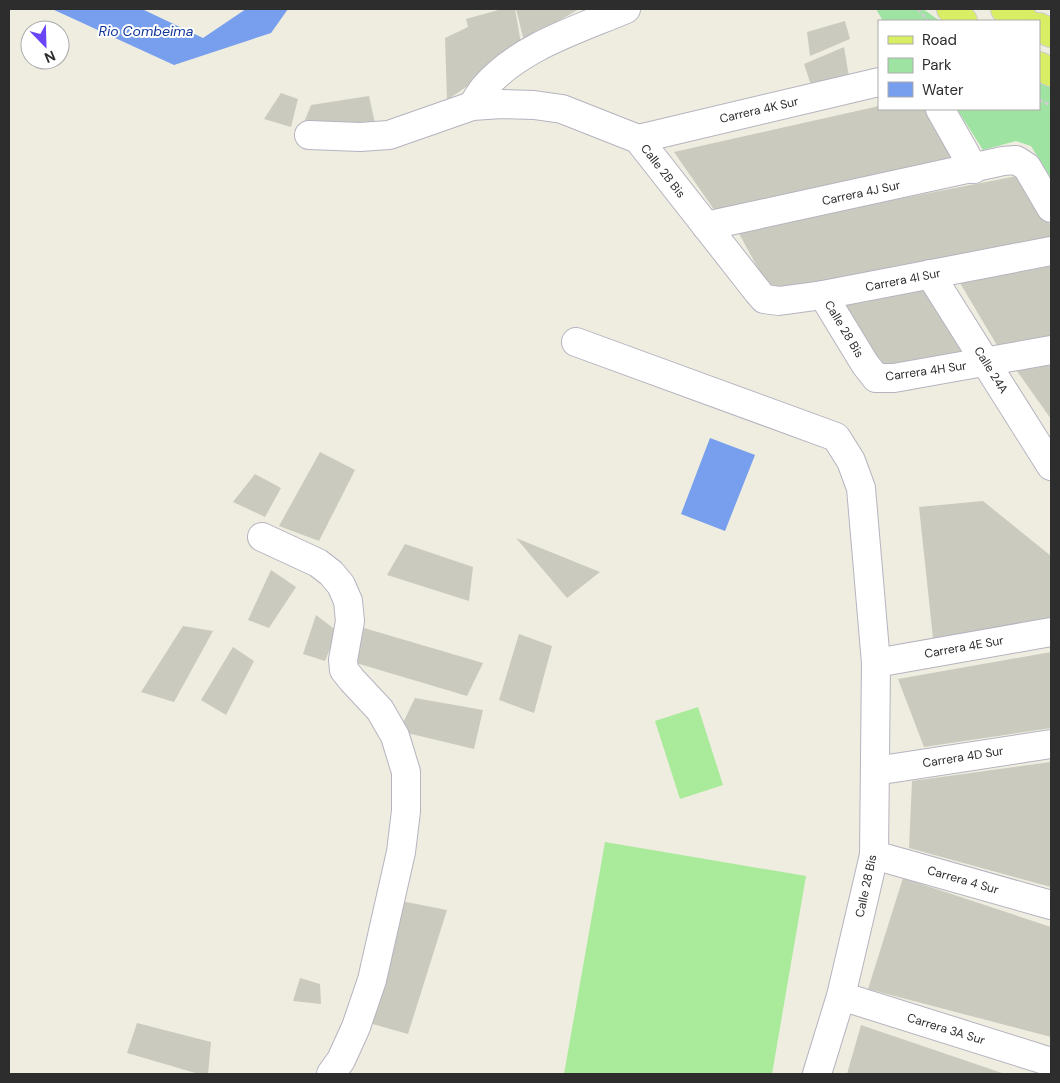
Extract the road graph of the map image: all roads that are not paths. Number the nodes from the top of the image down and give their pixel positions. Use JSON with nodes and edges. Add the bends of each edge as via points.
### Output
{"nodes":[{"id":1,"x":626,"y":9,"type":"edge"},
{"id":2,"x":938,"y":9,"type":"edge"},
{"id":3,"x":951,"y":9,"type":"edge"},
{"id":4,"x":1005,"y":9,"type":"edge"},
{"id":5,"x":955,"y":20,"type":"edge"},
{"id":6,"x":962,"y":20,"type":"edge"},
{"id":7,"x":1023,"y":20,"type":"edge"},
{"id":8,"x":878,"y":82,"type":"edge"},
{"id":9,"x":472,"y":106,"type":"junction"},
{"id":10,"x":941,"y":110,"type":"edge"},
{"id":11,"x":309,"y":135,"type":"dead end"},
{"id":12,"x":638,"y":139,"type":"junction"},
{"id":13,"x":974,"y":168,"type":"junction"},
{"id":14,"x":1051,"y":208,"type":"edge"},
{"id":15,"x":706,"y":226,"type":"junction"},
{"id":16,"x":1051,"y":251,"type":"edge"},
{"id":17,"x":930,"y":274,"type":"junction"},
{"id":18,"x":758,"y":292,"type":"joint"},
{"id":19,"x":823,"y":295,"type":"junction"},
{"id":20,"x":576,"y":342,"type":"dead end"},
{"id":21,"x":1051,"y":350,"type":"edge"},
{"id":22,"x":986,"y":362,"type":"junction"},
{"id":23,"x":865,"y":364,"type":"joint"},
{"id":24,"x":1047,"y":452,"type":"edge"},
{"id":25,"x":262,"y":537,"type":"dead end"},
{"id":26,"x":1051,"y":632,"type":"edge"},
{"id":27,"x":876,"y":663,"type":"junction"},
{"id":28,"x":1051,"y":744,"type":"edge"},
{"id":29,"x":875,"y":771,"type":"junction"},
{"id":30,"x":874,"y":855,"type":"junction"},
{"id":31,"x":1051,"y":905,"type":"edge"},
{"id":32,"x":841,"y":996,"type":"junction"},
{"id":33,"x":1051,"y":1062,"type":"edge"},
{"id":34,"x":330,"y":1074,"type":"edge"},
{"id":35,"x":817,"y":1074,"type":"edge"}],
"edges":[{"from":1,"to":9,"type":"street","via":[[530,51],[506,67],[485,87]]},
{"from":2,"to":5,"type":"street"},
{"from":3,"to":6,"type":"main road"},
{"from":4,"to":7,"type":"main road"},
{"from":8,"to":12,"type":"street","name":"Carrera 4K Sur"},
{"from":9,"to":11,"type":"street","name":"Calle 2B Bis","via":[[389,135]]},
{"from":9,"to":12,"type":"street","name":"Calle 2B Bis","via":[[534,105],[562,109]]},
{"from":10,"to":13,"type":"street"},
{"from":12,"to":15,"type":"street","name":"Calle 2B Bis"},
{"from":13,"to":14,"type":"street","name":"Carrera 4J Sur","via":[[1016,160],[1027,167]]},
{"from":13,"to":15,"type":"street","name":"Carrera 4J Sur"},
{"from":15,"to":18,"type":"street","name":"Calle 2B Bis"},
{"from":16,"to":17,"type":"street","name":"Carrera 4I Sur"},
{"from":17,"to":19,"type":"street","name":"Carrera 4I Sur"},
{"from":17,"to":22,"type":"street","name":"Calle 24A"},
{"from":18,"to":19,"type":"street","name":"Carrera 4I Sur","via":[[764,298],[779,301]]},
{"from":19,"to":23,"type":"street","name":"Calle 28 Bis"},
{"from":20,"to":27,"type":"street","name":"Calle 28 Bis","via":[[836,437],[861,488]]},
{"from":21,"to":22,"type":"street","name":"Carrera 4H Sur"},
{"from":22,"to":23,"type":"street","name":"Carrera 4H Sur","via":[[885,379],[876,378]]},
{"from":22,"to":24,"type":"street","name":"Calle 24A"},
{"from":25,"to":34,"type":"street","via":[[318,563],[341,584],[348,601],[350,621],[342,660],[344,670],[380,710],[395,736],[406,772],[401,852],[372,980],[356,1027],[341,1060]]},
{"from":26,"to":27,"type":"street","name":"Carrera 4E Sur"},
{"from":27,"to":29,"type":"street","name":"Calle 28 Bis"},
{"from":28,"to":29,"type":"street","name":"Carrera 4D Sur"},
{"from":29,"to":30,"type":"street","name":"Calle 28 Bis"},
{"from":30,"to":31,"type":"street","name":"Carrera 4 Sur"},
{"from":30,"to":32,"type":"street","name":"Calle 28 Bis"},
{"from":32,"to":33,"type":"street","name":"Carrera 3A Sur"},
{"from":32,"to":35,"type":"street","name":"Calle 28 Bis"}]}
